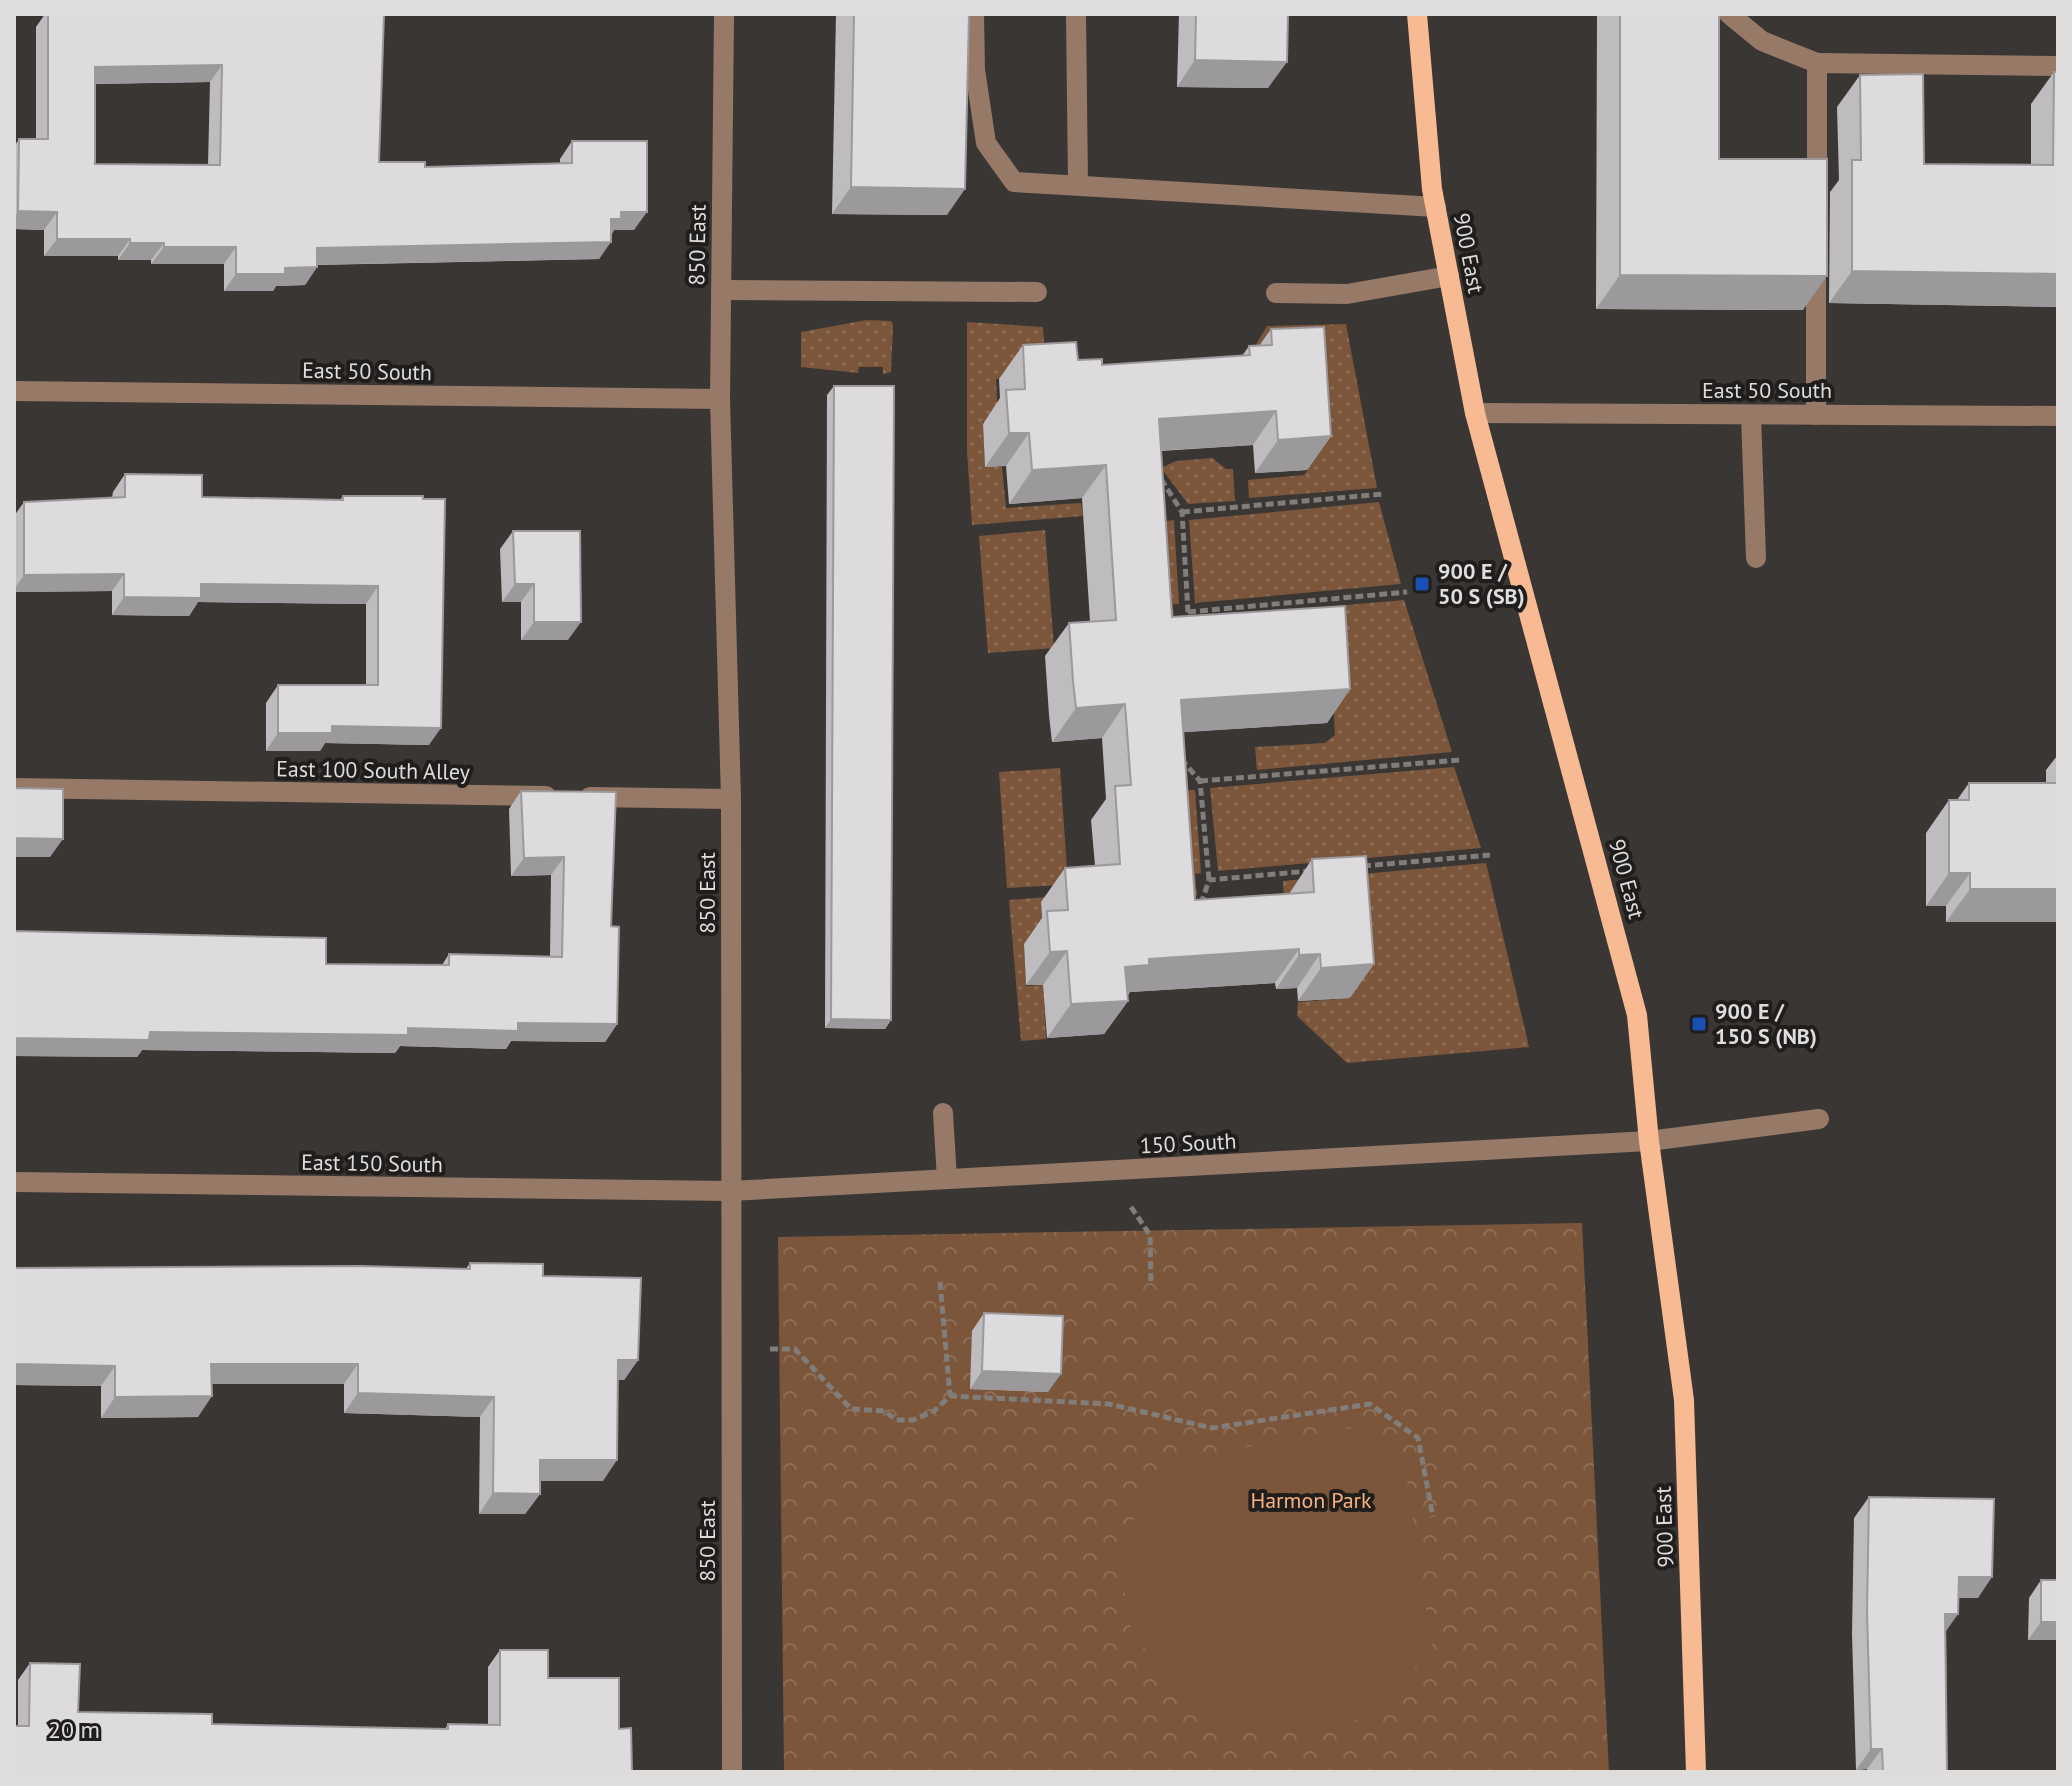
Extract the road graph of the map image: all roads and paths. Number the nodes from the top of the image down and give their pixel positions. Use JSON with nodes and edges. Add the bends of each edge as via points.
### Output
{"nodes":[{"id":1,"x":724,"y":14,"type":"edge"},
{"id":2,"x":974,"y":14,"type":"edge"},
{"id":3,"x":1076,"y":14,"type":"edge"},
{"id":4,"x":1417,"y":14,"type":"edge"},
{"id":5,"x":1729,"y":14,"type":"edge"},
{"id":6,"x":1817,"y":63,"type":"junction"},
{"id":7,"x":2058,"y":66,"type":"edge"},
{"id":8,"x":1078,"y":185,"type":"junction"},
{"id":9,"x":1817,"y":200,"type":"edge"},
{"id":10,"x":1436,"y":207,"type":"junction"},
{"id":11,"x":1816,"y":246,"type":"edge"},
{"id":12,"x":1449,"y":276,"type":"junction"},
{"id":13,"x":721,"y":290,"type":"junction"},
{"id":14,"x":1037,"y":292,"type":"dead end"},
{"id":15,"x":1276,"y":293,"type":"dead end"},
{"id":16,"x":14,"y":391,"type":"edge"},
{"id":17,"x":720,"y":399,"type":"junction"},
{"id":18,"x":1475,"y":413,"type":"junction"},
{"id":19,"x":1751,"y":415,"type":"junction"},
{"id":20,"x":1816,"y":415,"type":"junction"},
{"id":21,"x":2058,"y":416,"type":"edge"},
{"id":22,"x":1154,"y":470,"type":"edge"},
{"id":23,"x":1383,"y":494,"type":"dead end"},
{"id":24,"x":1182,"y":512,"type":"junction"},
{"id":25,"x":1756,"y":558,"type":"dead end"},
{"id":26,"x":1407,"y":592,"type":"dead end"},
{"id":27,"x":1188,"y":612,"type":"junction"},
{"id":28,"x":1183,"y":624,"type":"edge"},
{"id":29,"x":1178,"y":756,"type":"edge"},
{"id":30,"x":1460,"y":760,"type":"dead end"},
{"id":31,"x":1200,"y":781,"type":"junction"},
{"id":32,"x":14,"y":788,"type":"edge"},
{"id":33,"x":731,"y":799,"type":"junction"},
{"id":34,"x":1490,"y":855,"type":"dead end"},
{"id":35,"x":1349,"y":868,"type":"edge"},
{"id":36,"x":1318,"y":870,"type":"edge"},
{"id":37,"x":1209,"y":880,"type":"junction"},
{"id":38,"x":1197,"y":911,"type":"edge"},
{"id":39,"x":943,"y":1113,"type":"dead end"},
{"id":40,"x":1819,"y":1119,"type":"dead end"},
{"id":41,"x":1649,"y":1141,"type":"junction"},
{"id":42,"x":947,"y":1179,"type":"junction"},
{"id":43,"x":14,"y":1182,"type":"edge"},
{"id":44,"x":730,"y":1191,"type":"junction"},
{"id":45,"x":1150,"y":1235,"type":"dead end"},
{"id":46,"x":940,"y":1282,"type":"dead end"},
{"id":47,"x":1151,"y":1284,"type":"dead end"},
{"id":48,"x":770,"y":1349,"type":"dead end"},
{"id":49,"x":950,"y":1396,"type":"junction"},
{"id":50,"x":1433,"y":1517,"type":"dead end"},
{"id":51,"x":732,"y":1772,"type":"edge"},
{"id":52,"x":1696,"y":1772,"type":"edge"}],
"edges":[{"from":1,"to":13,"type":"street","name":"850 East"},
{"from":2,"to":8,"type":"street","via":[[975,70],[986,143],[1014,182]]},
{"from":3,"to":8,"type":"street"},
{"from":4,"to":10,"type":"main road","name":"900 East"},
{"from":5,"to":6,"type":"street","via":[[1762,41]]},
{"from":6,"to":7,"type":"street"},
{"from":6,"to":9,"type":"street"},
{"from":8,"to":10,"type":"street"},
{"from":10,"to":12,"type":"main road","name":"900 East"},
{"from":11,"to":20,"type":"street"},
{"from":12,"to":15,"type":"street","via":[[1347,294]]},
{"from":12,"to":18,"type":"main road","name":"900 East"},
{"from":13,"to":14,"type":"street"},
{"from":13,"to":17,"type":"street","name":"850 East"},
{"from":16,"to":17,"type":"street","name":"East 50 South"},
{"from":17,"to":33,"type":"street","name":"850 East"},
{"from":18,"to":19,"type":"street","name":"East 50 South"},
{"from":18,"to":41,"type":"main road","name":"900 East","via":[[1637,1015]]},
{"from":19,"to":20,"type":"street","name":"East 50 South"},
{"from":19,"to":25,"type":"street"},
{"from":20,"to":21,"type":"street","name":"East 50 South"},
{"from":22,"to":24,"type":"path"},
{"from":23,"to":24,"type":"path"},
{"from":24,"to":27,"type":"path"},
{"from":26,"to":27,"type":"path"},
{"from":27,"to":28,"type":"path"},
{"from":29,"to":31,"type":"path"},
{"from":30,"to":31,"type":"path"},
{"from":31,"to":37,"type":"path"},
{"from":32,"to":33,"type":"street","name":"East 100 South Alley"},
{"from":33,"to":44,"type":"street","name":"850 East"},
{"from":34,"to":35,"type":"path"},
{"from":36,"to":37,"type":"path"},
{"from":37,"to":38,"type":"path"},
{"from":39,"to":42,"type":"street"},
{"from":40,"to":41,"type":"street","name":"150 South"},
{"from":41,"to":42,"type":"street","name":"150 South"},
{"from":41,"to":52,"type":"main road","name":"900 East","via":[[1684,1400]]},
{"from":42,"to":44,"type":"street","name":"150 South"},
{"from":43,"to":44,"type":"street","name":"East 150 South"},
{"from":44,"to":51,"type":"street","name":"850 East"},
{"from":45,"to":47,"type":"path"},
{"from":46,"to":49,"type":"path"},
{"from":48,"to":49,"type":"path","via":[[795,1349],[851,1409],[865,1413],[885,1411],[896,1420],[913,1420]]},
{"from":49,"to":50,"type":"path","via":[[1109,1404],[1212,1428],[1370,1404],[1418,1438]]}]}
